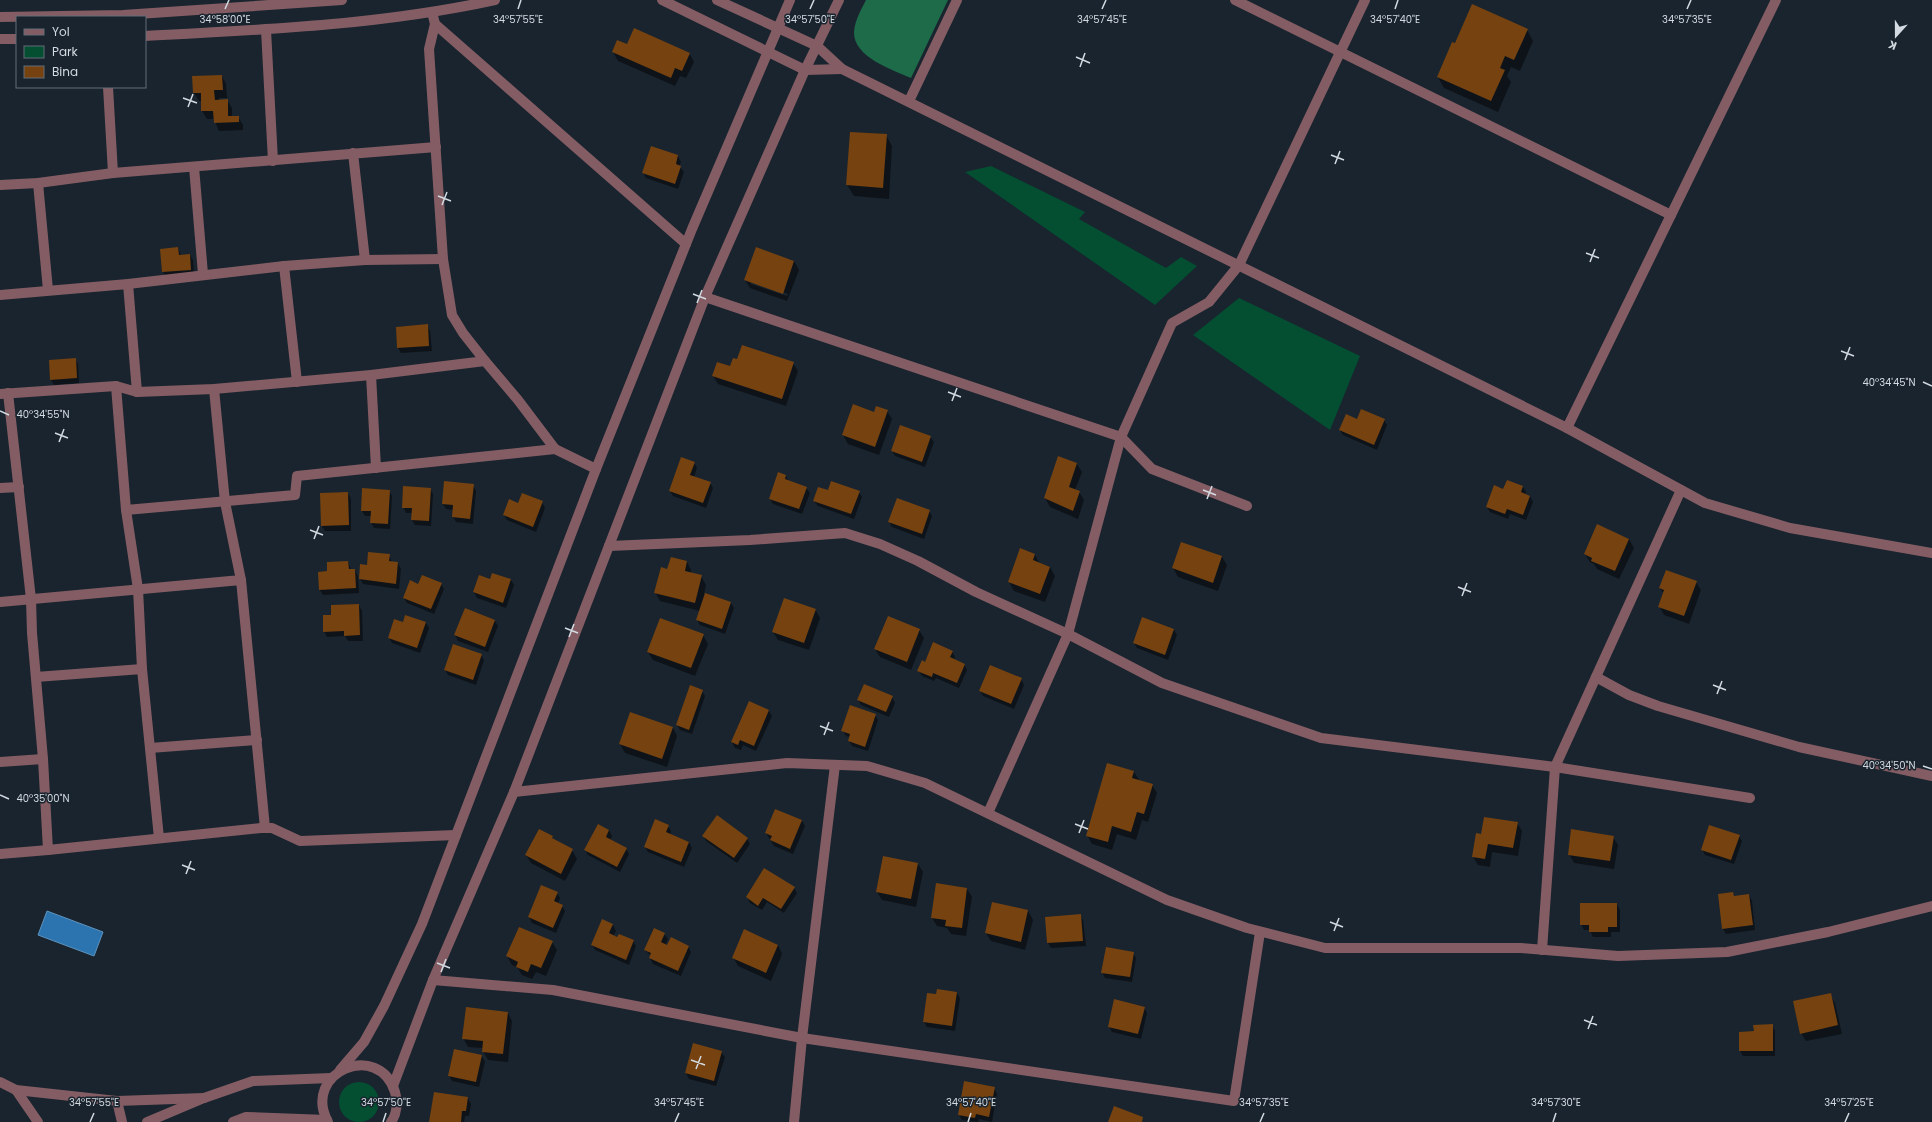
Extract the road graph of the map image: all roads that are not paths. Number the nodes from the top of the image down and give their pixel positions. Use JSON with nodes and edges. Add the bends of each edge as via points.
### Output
{"nodes":[{"id":1,"x":342,"y":0,"type":"edge"},
{"id":2,"x":495,"y":0,"type":"edge"},
{"id":3,"x":662,"y":0,"type":"edge"},
{"id":4,"x":717,"y":0,"type":"edge"},
{"id":5,"x":790,"y":0,"type":"edge"},
{"id":6,"x":839,"y":0,"type":"edge"},
{"id":7,"x":957,"y":0,"type":"edge"},
{"id":8,"x":1235,"y":0,"type":"edge"},
{"id":9,"x":1366,"y":0,"type":"edge"},
{"id":10,"x":1774,"y":1,"type":"edge"},
{"id":11,"x":223,"y":4,"type":"edge"},
{"id":12,"x":432,"y":12,"type":"junction"},
{"id":13,"x":62,"y":16,"type":"edge"},
{"id":14,"x":0,"y":17,"type":"edge"},
{"id":15,"x":16,"y":17,"type":"edge"},
{"id":16,"x":435,"y":24,"type":"junction"},
{"id":17,"x":777,"y":27,"type":"junction"},
{"id":18,"x":266,"y":30,"type":"junction"},
{"id":19,"x":146,"y":36,"type":"edge"},
{"id":20,"x":0,"y":39,"type":"edge"},
{"id":21,"x":16,"y":39,"type":"edge"},
{"id":22,"x":817,"y":46,"type":"junction"},
{"id":23,"x":767,"y":51,"type":"junction"},
{"id":24,"x":1341,"y":52,"type":"junction"},
{"id":25,"x":842,"y":69,"type":"junction"},
{"id":26,"x":805,"y":70,"type":"junction"},
{"id":27,"x":108,"y":88,"type":"edge"},
{"id":28,"x":909,"y":102,"type":"junction"},
{"id":29,"x":436,"y":147,"type":"junction"},
{"id":30,"x":353,"y":153,"type":"junction"},
{"id":31,"x":273,"y":161,"type":"junction"},
{"id":32,"x":194,"y":167,"type":"junction"},
{"id":33,"x":113,"y":173,"type":"junction"},
{"id":34,"x":38,"y":183,"type":"junction"},
{"id":35,"x":0,"y":185,"type":"edge"},
{"id":36,"x":1671,"y":215,"type":"junction"},
{"id":37,"x":686,"y":244,"type":"junction"},
{"id":38,"x":443,"y":258,"type":"junction"},
{"id":39,"x":365,"y":260,"type":"junction"},
{"id":40,"x":1239,"y":265,"type":"junction"},
{"id":41,"x":284,"y":266,"type":"junction"},
{"id":42,"x":203,"y":274,"type":"junction"},
{"id":43,"x":128,"y":284,"type":"junction"},
{"id":44,"x":48,"y":290,"type":"junction"},
{"id":45,"x":0,"y":295,"type":"edge"},
{"id":46,"x":705,"y":297,"type":"junction"},
{"id":47,"x":485,"y":361,"type":"junction"},
{"id":48,"x":371,"y":376,"type":"junction"},
{"id":49,"x":297,"y":382,"type":"junction"},
{"id":50,"x":116,"y":386,"type":"junction"},
{"id":51,"x":214,"y":389,"type":"junction"},
{"id":52,"x":137,"y":392,"type":"junction"},
{"id":53,"x":4,"y":393,"type":"edge"},
{"id":54,"x":1567,"y":428,"type":"junction"},
{"id":55,"x":1121,"y":437,"type":"junction"},
{"id":56,"x":555,"y":449,"type":"junction"},
{"id":57,"x":376,"y":468,"type":"junction"},
{"id":58,"x":596,"y":469,"type":"junction"},
{"id":59,"x":19,"y":487,"type":"junction"},
{"id":60,"x":0,"y":488,"type":"edge"},
{"id":61,"x":1681,"y":490,"type":"junction"},
{"id":62,"x":225,"y":502,"type":"junction"},
{"id":63,"x":1247,"y":506,"type":"dead end"},
{"id":64,"x":126,"y":510,"type":"junction"},
{"id":65,"x":609,"y":546,"type":"junction"},
{"id":66,"x":1932,"y":553,"type":"edge"},
{"id":67,"x":241,"y":580,"type":"junction"},
{"id":68,"x":138,"y":589,"type":"junction"},
{"id":69,"x":31,"y":599,"type":"junction"},
{"id":70,"x":0,"y":602,"type":"edge"},
{"id":71,"x":1068,"y":634,"type":"junction"},
{"id":72,"x":142,"y":669,"type":"junction"},
{"id":73,"x":36,"y":677,"type":"junction"},
{"id":74,"x":1596,"y":677,"type":"junction"},
{"id":75,"x":257,"y":740,"type":"junction"},
{"id":76,"x":150,"y":748,"type":"junction"},
{"id":77,"x":43,"y":759,"type":"junction"},
{"id":78,"x":0,"y":762,"type":"edge"},
{"id":79,"x":835,"y":765,"type":"junction"},
{"id":80,"x":1555,"y":767,"type":"junction"},
{"id":81,"x":1932,"y":776,"type":"edge"},
{"id":82,"x":514,"y":792,"type":"junction"},
{"id":83,"x":1750,"y":798,"type":"dead end"},
{"id":84,"x":988,"y":813,"type":"junction"},
{"id":85,"x":266,"y":828,"type":"junction"},
{"id":86,"x":456,"y":835,"type":"junction"},
{"id":87,"x":159,"y":838,"type":"junction"},
{"id":88,"x":48,"y":850,"type":"junction"},
{"id":89,"x":0,"y":854,"type":"edge"},
{"id":90,"x":1932,"y":906,"type":"edge"},
{"id":91,"x":1260,"y":932,"type":"junction"},
{"id":92,"x":1542,"y":950,"type":"junction"},
{"id":93,"x":433,"y":980,"type":"junction"},
{"id":94,"x":802,"y":1038,"type":"junction"},
{"id":95,"x":340,"y":1070,"type":"junction"},
{"id":96,"x":331,"y":1078,"type":"junction"},
{"id":97,"x":0,"y":1082,"type":"edge"},
{"id":98,"x":393,"y":1086,"type":"junction"},
{"id":99,"x":16,"y":1090,"type":"junction"},
{"id":100,"x":204,"y":1098,"type":"junction"},
{"id":101,"x":117,"y":1101,"type":"junction"},
{"id":102,"x":327,"y":1121,"type":"edge"},
{"id":103,"x":38,"y":1122,"type":"edge"},
{"id":104,"x":122,"y":1122,"type":"edge"},
{"id":105,"x":147,"y":1122,"type":"edge"},
{"id":106,"x":233,"y":1122,"type":"edge"},
{"id":107,"x":391,"y":1122,"type":"edge"},
{"id":108,"x":794,"y":1122,"type":"edge"}],
"edges":[{"from":1,"to":11,"type":"street"},
{"from":2,"to":12,"type":"street"},
{"from":3,"to":23,"type":"street"},
{"from":4,"to":17,"type":"street"},
{"from":5,"to":17,"type":"street"},
{"from":6,"to":22,"type":"street"},
{"from":7,"to":28,"type":"street"},
{"from":8,"to":24,"type":"street"},
{"from":9,"to":24,"type":"street"},
{"from":10,"to":36,"type":"street"},
{"from":11,"to":13,"type":"street","via":[[123,15]]},
{"from":12,"to":16,"type":"street"},
{"from":12,"to":18,"type":"street"},
{"from":14,"to":15,"type":"street"},
{"from":16,"to":29,"type":"street","via":[[429,49]]},
{"from":16,"to":37,"type":"street"},
{"from":17,"to":22,"type":"street"},
{"from":17,"to":23,"type":"street"},
{"from":18,"to":19,"type":"street"},
{"from":18,"to":31,"type":"street"},
{"from":20,"to":21,"type":"street"},
{"from":22,"to":25,"type":"street"},
{"from":22,"to":26,"type":"street"},
{"from":23,"to":26,"type":"street"},
{"from":23,"to":37,"type":"street"},
{"from":24,"to":36,"type":"street"},
{"from":24,"to":40,"type":"street"},
{"from":25,"to":26,"type":"street"},
{"from":25,"to":28,"type":"street"},
{"from":26,"to":46,"type":"street"},
{"from":27,"to":33,"type":"street"},
{"from":28,"to":40,"type":"street"},
{"from":29,"to":30,"type":"street"},
{"from":29,"to":38,"type":"street"},
{"from":30,"to":31,"type":"street"},
{"from":30,"to":39,"type":"street"},
{"from":31,"to":32,"type":"street"},
{"from":32,"to":33,"type":"street"},
{"from":32,"to":42,"type":"street"},
{"from":33,"to":34,"type":"street"},
{"from":34,"to":35,"type":"street"},
{"from":34,"to":44,"type":"street"},
{"from":36,"to":54,"type":"street"},
{"from":37,"to":58,"type":"street"},
{"from":38,"to":39,"type":"street"},
{"from":38,"to":47,"type":"street","via":[[452,315]]},
{"from":39,"to":41,"type":"street"},
{"from":40,"to":54,"type":"street"},
{"from":40,"to":55,"type":"street","via":[[1209,302],[1172,323]]},
{"from":41,"to":42,"type":"street"},
{"from":41,"to":49,"type":"street"},
{"from":42,"to":43,"type":"street"},
{"from":43,"to":44,"type":"street"},
{"from":43,"to":52,"type":"street"},
{"from":44,"to":45,"type":"street"},
{"from":46,"to":55,"type":"street"},
{"from":46,"to":65,"type":"street"},
{"from":47,"to":48,"type":"street"},
{"from":47,"to":56,"type":"street"},
{"from":48,"to":49,"type":"street"},
{"from":48,"to":57,"type":"street"},
{"from":49,"to":51,"type":"street"},
{"from":50,"to":52,"type":"street"},
{"from":50,"to":53,"type":"street"},
{"from":50,"to":64,"type":"street"},
{"from":51,"to":52,"type":"street"},
{"from":51,"to":62,"type":"street"},
{"from":53,"to":59,"type":"street"},
{"from":54,"to":61,"type":"street"},
{"from":55,"to":63,"type":"street","via":[[1152,469]]},
{"from":55,"to":71,"type":"street"},
{"from":56,"to":57,"type":"street"},
{"from":56,"to":58,"type":"street"},
{"from":57,"to":62,"type":"street","via":[[297,476],[295,495]]},
{"from":58,"to":86,"type":"street"},
{"from":59,"to":60,"type":"street"},
{"from":59,"to":69,"type":"street"},
{"from":61,"to":66,"type":"street","via":[[1705,502],[1790,528]]},
{"from":61,"to":74,"type":"street"},
{"from":62,"to":64,"type":"street"},
{"from":62,"to":67,"type":"street"},
{"from":64,"to":68,"type":"street"},
{"from":65,"to":71,"type":"street","via":[[846,533],[880,544],[918,561],[976,592]]},
{"from":65,"to":82,"type":"street"},
{"from":67,"to":68,"type":"street"},
{"from":67,"to":75,"type":"street"},
{"from":68,"to":69,"type":"street"},
{"from":68,"to":72,"type":"street"},
{"from":69,"to":70,"type":"street"},
{"from":69,"to":73,"type":"street"},
{"from":71,"to":80,"type":"street","via":[[1162,683],[1321,738]]},
{"from":71,"to":84,"type":"street"},
{"from":72,"to":73,"type":"street"},
{"from":72,"to":76,"type":"street"},
{"from":73,"to":77,"type":"street"},
{"from":74,"to":80,"type":"street"},
{"from":74,"to":81,"type":"street","via":[[1629,695],[1666,709],[1799,747]]},
{"from":75,"to":76,"type":"street"},
{"from":75,"to":85,"type":"street"},
{"from":76,"to":87,"type":"street"},
{"from":77,"to":78,"type":"street"},
{"from":77,"to":88,"type":"street"},
{"from":79,"to":82,"type":"street","via":[[786,763]]},
{"from":79,"to":84,"type":"street","via":[[867,766],[925,783]]},
{"from":79,"to":94,"type":"street"},
{"from":80,"to":83,"type":"street"},
{"from":80,"to":92,"type":"street"},
{"from":82,"to":93,"type":"street"},
{"from":84,"to":91,"type":"street","via":[[1167,900]]},
{"from":85,"to":86,"type":"street","via":[[272,828],[300,841]]},
{"from":85,"to":87,"type":"street"},
{"from":86,"to":95,"type":"street","via":[[422,924],[384,1006],[364,1042]]},
{"from":87,"to":88,"type":"street"},
{"from":88,"to":89,"type":"street"},
{"from":90,"to":92,"type":"street","via":[[1828,932],[1727,952],[1618,956]]},
{"from":91,"to":92,"type":"street","via":[[1325,948]]},
{"from":91,"to":94,"type":"street","via":[[1234,1101]]},
{"from":93,"to":94,"type":"street","via":[[553,990]]},
{"from":93,"to":98,"type":"street"},
{"from":94,"to":108,"type":"street"},
{"from":95,"to":96,"type":"street"},
{"from":95,"to":98,"type":"street","via":[[364,1065],[386,1076]]},
{"from":96,"to":100,"type":"street","via":[[253,1081]]},
{"from":96,"to":102,"type":"street","via":[[324,1089],[322,1101]]},
{"from":97,"to":99,"type":"street"},
{"from":98,"to":107,"type":"street","via":[[397,1097],[397,1109]]},
{"from":99,"to":101,"type":"street"},
{"from":99,"to":103,"type":"street"},
{"from":100,"to":101,"type":"street"},
{"from":100,"to":105,"type":"street"},
{"from":101,"to":104,"type":"street"},
{"from":102,"to":106,"type":"street","via":[[246,1117]]}]}
